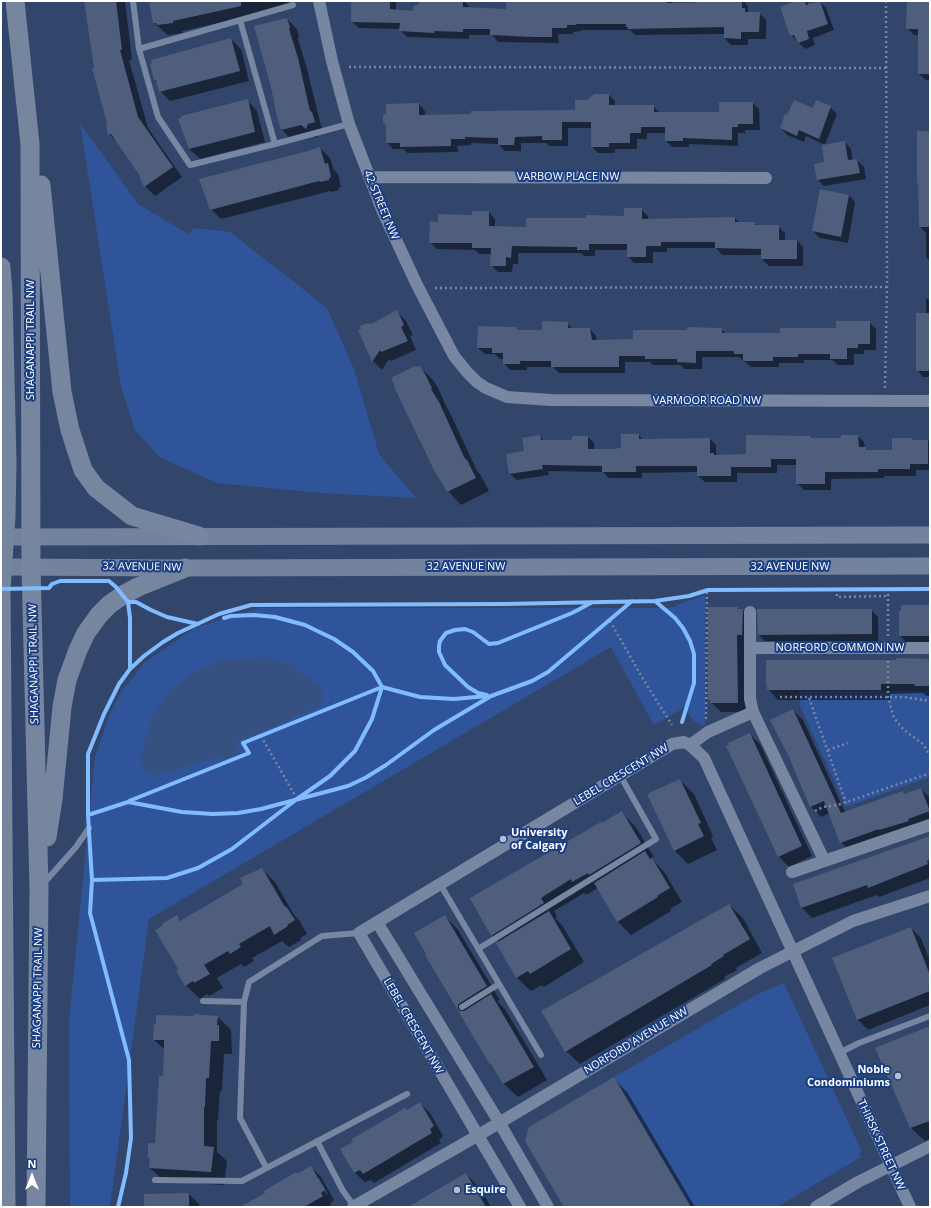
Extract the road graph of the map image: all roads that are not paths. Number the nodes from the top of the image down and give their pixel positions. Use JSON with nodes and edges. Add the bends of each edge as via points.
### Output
{"nodes":[{"id":1,"x":14,"y":1,"type":"edge"},
{"id":2,"x":133,"y":1,"type":"edge"},
{"id":3,"x":319,"y":1,"type":"edge"},
{"id":4,"x":293,"y":5,"type":"dead end"},
{"id":5,"x":240,"y":20,"type":"junction"},
{"id":6,"x":139,"y":49,"type":"junction"},
{"id":7,"x":349,"y":124,"type":"junction"},
{"id":8,"x":30,"y":144,"type":"junction"},
{"id":9,"x":275,"y":144,"type":"junction"},
{"id":10,"x":369,"y":178,"type":"junction"},
{"id":11,"x":766,"y":178,"type":"dead end"},
{"id":12,"x":1,"y":267,"type":"edge"},
{"id":13,"x":486,"y":388,"type":"joint"},
{"id":14,"x":930,"y":401,"type":"edge"},
{"id":15,"x":930,"y":535,"type":"edge"},
{"id":16,"x":32,"y":536,"type":"junction"},
{"id":17,"x":199,"y":536,"type":"junction"},
{"id":18,"x":5,"y":537,"type":"junction"},
{"id":19,"x":930,"y":566,"type":"edge"},
{"id":20,"x":3,"y":567,"type":"junction"},
{"id":21,"x":32,"y":567,"type":"junction"},
{"id":22,"x":185,"y":568,"type":"junction"},
{"id":23,"x":750,"y":612,"type":"dead end"},
{"id":24,"x":750,"y":648,"type":"junction"},
{"id":25,"x":930,"y":648,"type":"edge"},
{"id":26,"x":753,"y":712,"type":"junction"},
{"id":27,"x":690,"y":745,"type":"junction"},
{"id":28,"x":620,"y":775,"type":"junction"},
{"id":29,"x":930,"y":825,"type":"edge"},
{"id":30,"x":89,"y":828,"type":"dead end"},
{"id":31,"x":2,"y":856,"type":"edge"},
{"id":32,"x":824,"y":860,"type":"junction"},
{"id":33,"x":792,"y":872,"type":"dead end"},
{"id":34,"x":440,"y":884,"type":"junction"},
{"id":35,"x":39,"y":888,"type":"junction"},
{"id":36,"x":930,"y":896,"type":"edge"},
{"id":37,"x":376,"y":922,"type":"junction"},
{"id":38,"x":359,"y":933,"type":"junction"},
{"id":39,"x":478,"y":949,"type":"junction"},
{"id":40,"x":792,"y":951,"type":"junction"},
{"id":41,"x":499,"y":984,"type":"junction"},
{"id":42,"x":203,"y":1001,"type":"dead end"},
{"id":43,"x":244,"y":1002,"type":"junction"},
{"id":44,"x":462,"y":1007,"type":"dead end"},
{"id":45,"x":930,"y":1016,"type":"edge"},
{"id":46,"x":839,"y":1053,"type":"junction"},
{"id":47,"x":541,"y":1055,"type":"dead end"},
{"id":48,"x":407,"y":1094,"type":"dead end"},
{"id":49,"x":499,"y":1122,"type":"junction"},
{"id":50,"x":478,"y":1136,"type":"junction"},
{"id":51,"x":317,"y":1141,"type":"junction"},
{"id":52,"x":930,"y":1146,"type":"edge"},
{"id":53,"x":891,"y":1166,"type":"junction"},
{"id":54,"x":266,"y":1167,"type":"junction"},
{"id":55,"x":155,"y":1180,"type":"dead end"},
{"id":56,"x":6,"y":1207,"type":"edge"},
{"id":57,"x":36,"y":1207,"type":"edge"},
{"id":58,"x":353,"y":1207,"type":"edge"},
{"id":59,"x":520,"y":1207,"type":"edge"},
{"id":60,"x":548,"y":1207,"type":"edge"},
{"id":61,"x":816,"y":1207,"type":"edge"},
{"id":62,"x":910,"y":1207,"type":"edge"}],
"edges":[{"from":1,"to":8,"type":"main road","name":"SHAGANAPPI TRAIL NW"},
{"from":2,"to":6,"type":"lane"},
{"from":3,"to":7,"type":"street","name":"42 STREET NW"},
{"from":4,"to":5,"type":"lane"},
{"from":5,"to":6,"type":"lane"},
{"from":5,"to":9,"type":"lane"},
{"from":6,"to":9,"type":"lane","via":[[158,117],[190,166]]},
{"from":7,"to":9,"type":"lane"},
{"from":7,"to":10,"type":"street","name":"42 STREET NW"},
{"from":8,"to":16,"type":"main road","name":"SHAGANAPPI TRAIL NW"},
{"from":8,"to":17,"type":"main road","via":[[39,160],[62,392],[70,430],[83,470],[96,488],[132,516]]},
{"from":10,"to":11,"type":"street","name":"VARBOW PLACE NW"},
{"from":10,"to":13,"type":"street","name":"42 STREET NW","via":[[411,272],[454,356],[467,372]]},
{"from":12,"to":18,"type":"main road","via":[[6,386]]},
{"from":13,"to":14,"type":"street","name":"VARMOOR ROAD NW","via":[[507,397],[551,400]]},
{"from":15,"to":17,"type":"main road"},
{"from":16,"to":17,"type":"main road"},
{"from":16,"to":18,"type":"main road"},
{"from":16,"to":21,"type":"main road","name":"SHAGANAPPI TRAIL NW"},
{"from":18,"to":20,"type":"main road"},
{"from":19,"to":22,"type":"main road","name":"32 AVENUE NW"},
{"from":20,"to":21,"type":"main road","name":"32 AVENUE NW"},
{"from":20,"to":31,"type":"main road"},
{"from":21,"to":22,"type":"main road","name":"32 AVENUE NW"},
{"from":21,"to":35,"type":"main road","name":"SHAGANAPPI TRAIL NW"},
{"from":22,"to":35,"type":"main road","via":[[138,587],[110,604],[86,633],[78,650],[67,680],[62,707],[53,799]]},
{"from":23,"to":24,"type":"street"},
{"from":24,"to":25,"type":"street","name":"NORFORD COMMON NW"},
{"from":24,"to":26,"type":"street","via":[[750,700]]},
{"from":26,"to":27,"type":"street","via":[[708,732]]},
{"from":26,"to":32,"type":"street"},
{"from":27,"to":28,"type":"street","name":"LEBEL CRESCENT NW","via":[[684,742],[672,744]]},
{"from":27,"to":40,"type":"street","via":[[704,758]]},
{"from":28,"to":34,"type":"street","name":"LEBEL CRESCENT NW"},
{"from":28,"to":39,"type":"lane","via":[[656,839]]},
{"from":29,"to":32,"type":"street"},
{"from":30,"to":35,"type":"lane","via":[[76,847]]},
{"from":31,"to":56,"type":"main road"},
{"from":32,"to":33,"type":"street"},
{"from":34,"to":37,"type":"street","name":"LEBEL CRESCENT NW"},
{"from":34,"to":39,"type":"lane"},
{"from":35,"to":57,"type":"main road","name":"SHAGANAPPI TRAIL NW"},
{"from":36,"to":40,"type":"street","name":"NORFORD AVENUE NW","via":[[853,921]]},
{"from":37,"to":38,"type":"street","name":"LEBEL CRESCENT NW"},
{"from":37,"to":49,"type":"street","name":"LEBEL CRESCENT NW"},
{"from":38,"to":43,"type":"lane","via":[[322,936],[249,982]]},
{"from":38,"to":50,"type":"street","name":"LEBEL CRESCENT NW"},
{"from":39,"to":41,"type":"lane"},
{"from":40,"to":46,"type":"street","name":"THIRSK STREET NW"},
{"from":40,"to":49,"type":"street","name":"NORFORD AVENUE NW"},
{"from":41,"to":44,"type":"lane"},
{"from":41,"to":47,"type":"lane"},
{"from":42,"to":43,"type":"lane"},
{"from":43,"to":54,"type":"lane","via":[[240,1118]]},
{"from":45,"to":46,"type":"lane"},
{"from":46,"to":53,"type":"street","name":"THIRSK STREET NW"},
{"from":48,"to":51,"type":"lane"},
{"from":49,"to":50,"type":"street","name":"NORFORD AVENUE NW"},
{"from":49,"to":60,"type":"street","name":"LEBEL CRESCENT NW"},
{"from":50,"to":58,"type":"street","name":"NORFORD AVENUE NW"},
{"from":50,"to":59,"type":"street","name":"LEBEL CRESCENT NW"},
{"from":51,"to":54,"type":"lane"},
{"from":51,"to":58,"type":"lane"},
{"from":52,"to":53,"type":"street"},
{"from":53,"to":61,"type":"street"},
{"from":53,"to":62,"type":"street","name":"THIRSK STREET NW"},
{"from":54,"to":55,"type":"lane","via":[[242,1181]]}]}
